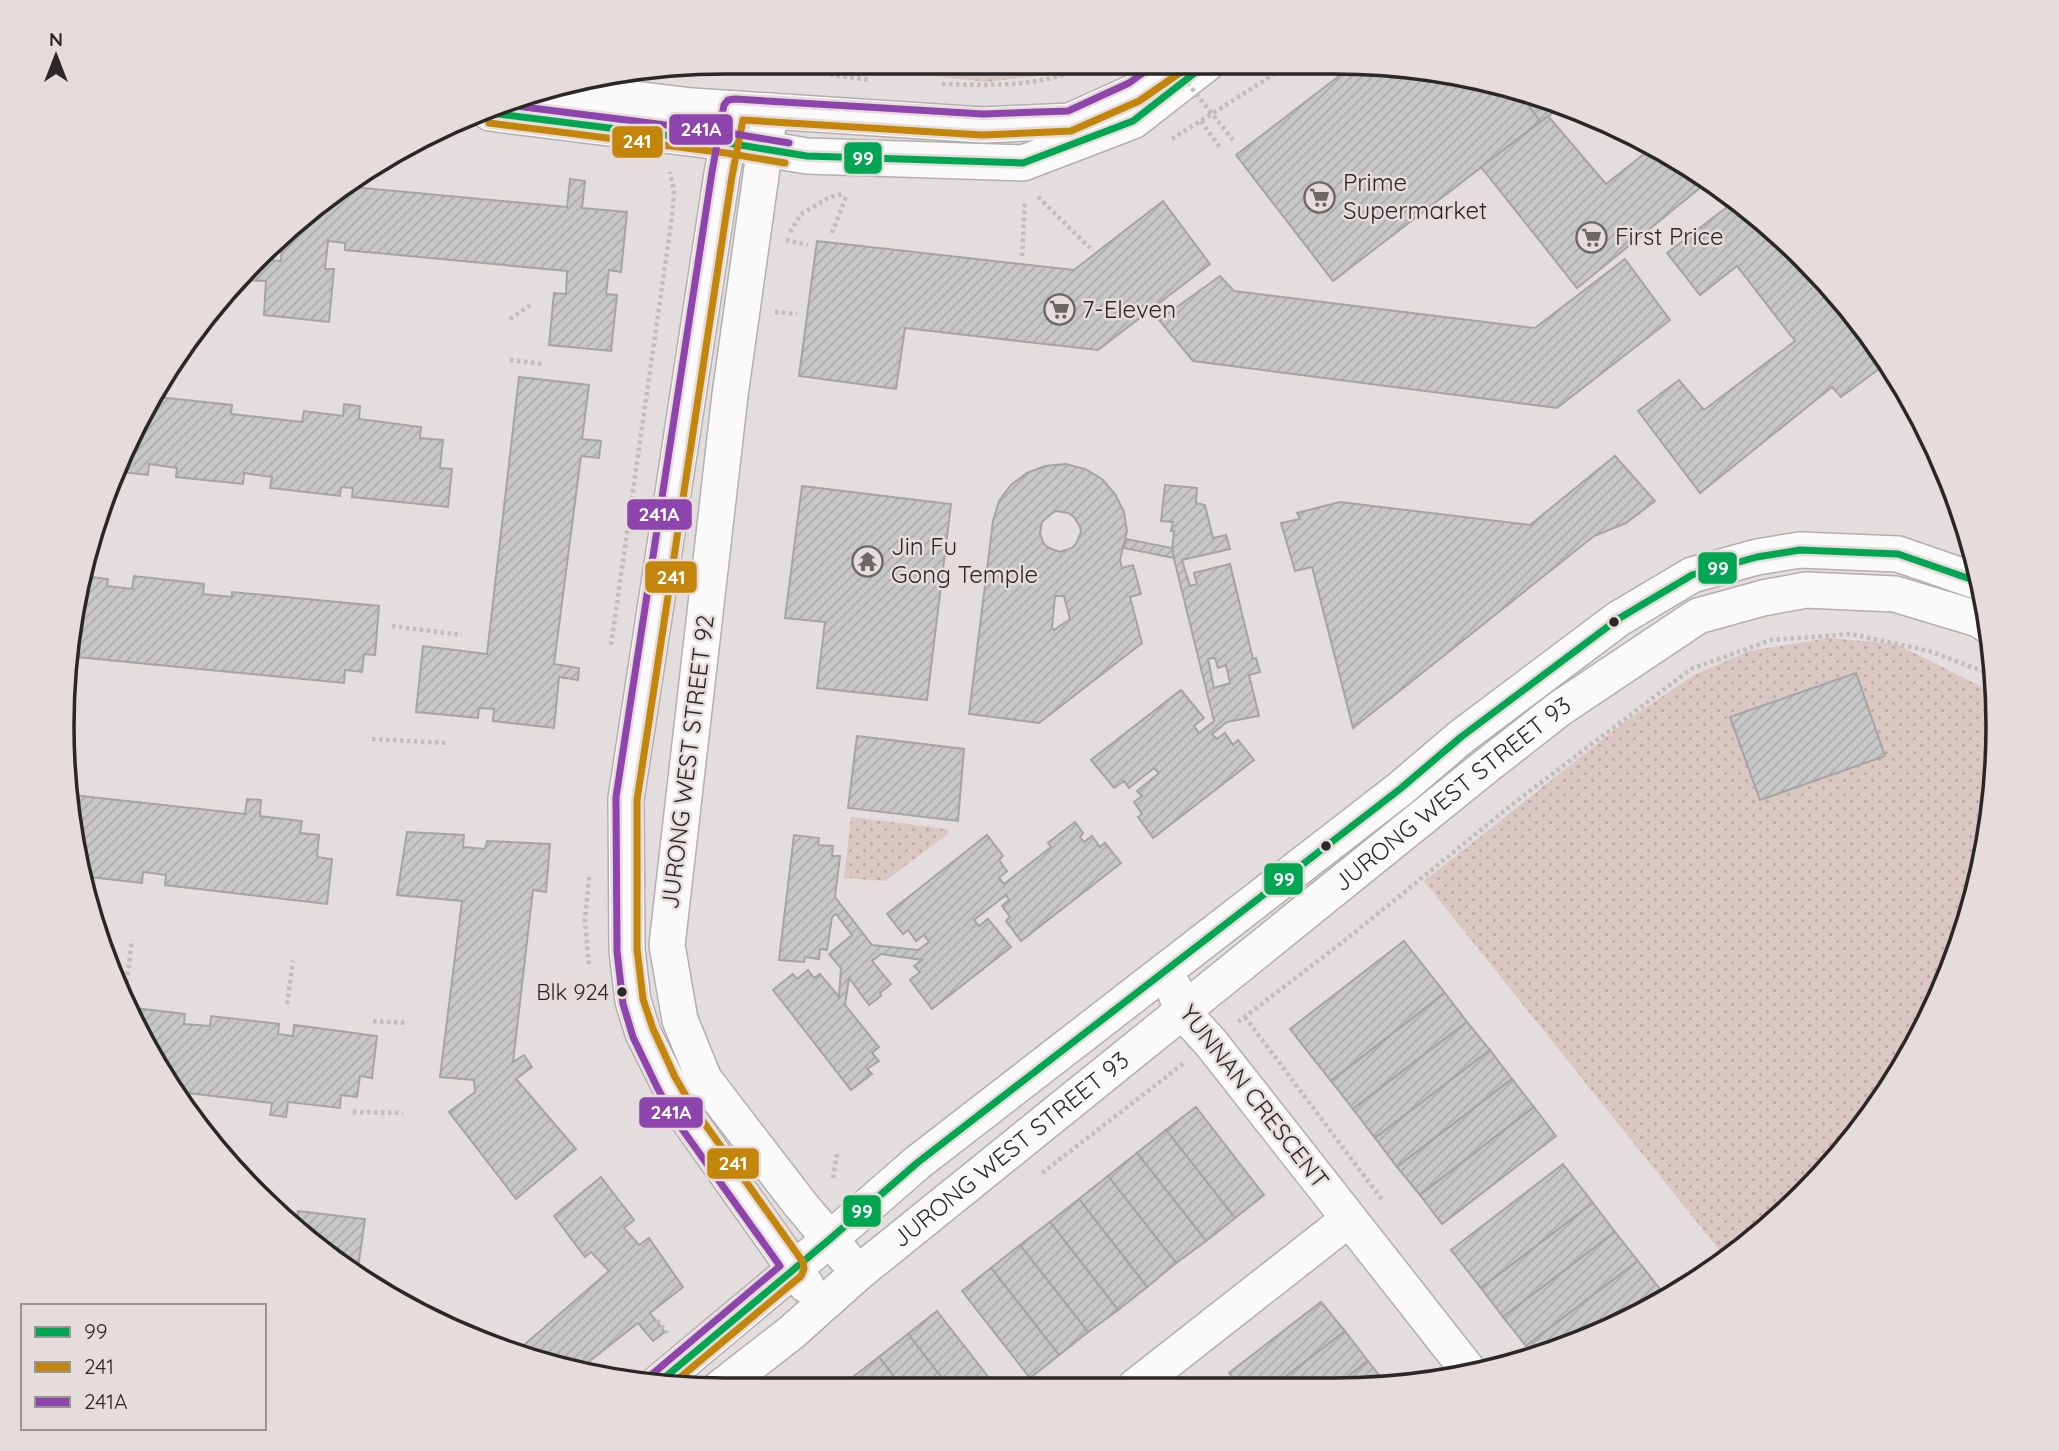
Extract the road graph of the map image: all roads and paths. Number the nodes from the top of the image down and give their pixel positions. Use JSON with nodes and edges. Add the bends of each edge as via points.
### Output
{"nodes":[{"id":1,"x":822,"y":74,"type":"edge"},
{"id":2,"x":1069,"y":74,"type":"edge"},
{"id":3,"x":1160,"y":74,"type":"edge"},
{"id":4,"x":1180,"y":74,"type":"edge"},
{"id":5,"x":1193,"y":74,"type":"edge"},
{"id":6,"x":1275,"y":74,"type":"edge"},
{"id":7,"x":881,"y":81,"type":"dead end"},
{"id":8,"x":935,"y":84,"type":"dead end"},
{"id":9,"x":575,"y":92,"type":"edge"},
{"id":10,"x":734,"y":109,"type":"junction"},
{"id":11,"x":770,"y":111,"type":"junction"},
{"id":12,"x":499,"y":114,"type":"edge"},
{"id":13,"x":1212,"y":114,"type":"junction"},
{"id":14,"x":1201,"y":121,"type":"junction"},
{"id":15,"x":1233,"y":140,"type":"dead end"},
{"id":16,"x":1167,"y":142,"type":"dead end"},
{"id":17,"x":727,"y":143,"type":"junction"},
{"id":18,"x":765,"y":149,"type":"junction"},
{"id":19,"x":1221,"y":149,"type":"dead end"},
{"id":20,"x":670,"y":172,"type":"dead end"},
{"id":21,"x":1049,"y":192,"type":"dead end"},
{"id":22,"x":846,"y":194,"type":"junction"},
{"id":23,"x":860,"y":194,"type":"dead end"},
{"id":24,"x":1038,"y":197,"type":"junction"},
{"id":25,"x":832,"y":233,"type":"dead end"},
{"id":26,"x":785,"y":240,"type":"junction"},
{"id":27,"x":808,"y":245,"type":"dead end"},
{"id":28,"x":1090,"y":248,"type":"dead end"},
{"id":29,"x":783,"y":252,"type":"dead end"},
{"id":30,"x":1022,"y":256,"type":"dead end"},
{"id":31,"x":776,"y":300,"type":"dead end"},
{"id":32,"x":533,"y":304,"type":"dead end"},
{"id":33,"x":774,"y":312,"type":"junction"},
{"id":34,"x":797,"y":314,"type":"dead end"},
{"id":35,"x":510,"y":319,"type":"dead end"},
{"id":36,"x":773,"y":325,"type":"dead end"},
{"id":37,"x":510,"y":360,"type":"dead end"},
{"id":38,"x":543,"y":364,"type":"dead end"},
{"id":39,"x":1968,"y":578,"type":"edge"},
{"id":40,"x":1977,"y":620,"type":"edge"},
{"id":41,"x":392,"y":626,"type":"dead end"},
{"id":42,"x":462,"y":635,"type":"dead end"},
{"id":43,"x":610,"y":654,"type":"dead end"},
{"id":44,"x":1983,"y":671,"type":"edge"},
{"id":45,"x":372,"y":739,"type":"dead end"},
{"id":46,"x":447,"y":743,"type":"dead end"},
{"id":47,"x":626,"y":799,"type":"junction"},
{"id":48,"x":683,"y":804,"type":"junction"},
{"id":49,"x":132,"y":940,"type":"dead end"},
{"id":50,"x":293,"y":961,"type":"dead end"},
{"id":51,"x":1167,"y":971,"type":"junction"},
{"id":52,"x":127,"y":983,"type":"edge"},
{"id":53,"x":287,"y":1004,"type":"dead end"},
{"id":54,"x":1182,"y":1010,"type":"junction"},
{"id":55,"x":1245,"y":1017,"type":"junction"},
{"id":56,"x":373,"y":1021,"type":"dead end"},
{"id":57,"x":407,"y":1023,"type":"dead end"},
{"id":58,"x":1237,"y":1023,"type":"dead end"},
{"id":59,"x":1192,"y":1058,"type":"dead end"},
{"id":60,"x":353,"y":1112,"type":"dead end"},
{"id":61,"x":402,"y":1113,"type":"dead end"},
{"id":62,"x":1094,"y":1133,"type":"dead end"},
{"id":63,"x":837,"y":1154,"type":"dead end"},
{"id":64,"x":833,"y":1178,"type":"dead end"},
{"id":65,"x":1386,"y":1205,"type":"dead end"},
{"id":66,"x":1349,"y":1219,"type":"junction"},
{"id":67,"x":830,"y":1239,"type":"junction"},
{"id":68,"x":794,"y":1268,"type":"junction"},
{"id":69,"x":858,"y":1273,"type":"junction"},
{"id":70,"x":820,"y":1304,"type":"junction"},
{"id":71,"x":1464,"y":1364,"type":"edge"},
{"id":72,"x":668,"y":1375,"type":"edge"},
{"id":73,"x":733,"y":1378,"type":"edge"},
{"id":74,"x":1146,"y":1378,"type":"edge"}],
"edges":[{"from":1,"to":7,"type":"path"},
{"from":2,"to":8,"type":"path","via":[[989,86]]},
{"from":3,"to":11,"type":"street","via":[[1134,92],[1070,121],[983,125]]},
{"from":4,"to":13,"type":"path","bridge":true},
{"from":5,"to":18,"type":"street","via":[[1133,121],[1023,163],[807,156]]},
{"from":6,"to":13,"type":"path"},
{"from":9,"to":10,"type":"street"},
{"from":10,"to":11,"type":"street"},
{"from":10,"to":17,"type":"street","name":"JURONG WEST STREET 92"},
{"from":11,"to":18,"type":"street","name":"JURONG WEST STREET 92"},
{"from":12,"to":17,"type":"street"},
{"from":13,"to":14,"type":"path"},
{"from":13,"to":15,"type":"path","bridge":true},
{"from":14,"to":16,"type":"path"},
{"from":14,"to":19,"type":"path"},
{"from":17,"to":18,"type":"street"},
{"from":17,"to":47,"type":"street","name":"JURONG WEST STREET 92"},
{"from":18,"to":48,"type":"street","name":"JURONG WEST STREET 92","via":[[730,395]]},
{"from":20,"to":43,"type":"path","via":[[672,217]]},
{"from":21,"to":24,"type":"path"},
{"from":22,"to":23,"type":"path"},
{"from":22,"to":25,"type":"path"},
{"from":22,"to":26,"type":"path","via":[[830,197],[801,214]]},
{"from":24,"to":28,"type":"path"},
{"from":24,"to":30,"type":"path","via":[[1025,200]]},
{"from":26,"to":27,"type":"path"},
{"from":26,"to":29,"type":"path"},
{"from":31,"to":33,"type":"path"},
{"from":32,"to":35,"type":"path"},
{"from":33,"to":34,"type":"path"},
{"from":33,"to":36,"type":"path"},
{"from":37,"to":38,"type":"path"},
{"from":39,"to":51,"type":"street","name":"JURONG WEST STREET 93","via":[[1898,554],[1800,550],[1692,575],[1618,620],[1461,737]]},
{"from":40,"to":54,"type":"street","name":"JURONG WEST STREET 93","via":[[1895,594],[1806,590],[1698,616],[1559,709]]},
{"from":41,"to":42,"type":"path"},
{"from":44,"to":55,"type":"path","via":[[1929,651],[1851,634],[1771,640],[1691,670],[1514,803]]},
{"from":45,"to":46,"type":"path"},
{"from":47,"to":48,"type":"street"},
{"from":47,"to":68,"type":"street","name":"JURONG WEST STREET 92","via":[[627,950],[633,1001],[643,1033],[681,1110]]},
{"from":48,"to":67,"type":"street","name":"JURONG WEST STREET 92","via":[[667,945],[680,1020],[704,1079]]},
{"from":49,"to":52,"type":"path"},
{"from":50,"to":53,"type":"path"},
{"from":51,"to":54,"type":"street","name":"YUNNAN CRESCENT"},
{"from":51,"to":67,"type":"street","name":"JURONG WEST STREET 93","via":[[918,1163]]},
{"from":54,"to":66,"type":"street","name":"YUNNAN CRESCENT"},
{"from":54,"to":69,"type":"street","name":"JURONG WEST STREET 93"},
{"from":55,"to":58,"type":"path"},
{"from":55,"to":65,"type":"path"},
{"from":56,"to":57,"type":"path"},
{"from":59,"to":62,"type":"path"},
{"from":60,"to":61,"type":"path"},
{"from":63,"to":64,"type":"path"},
{"from":66,"to":71,"type":"street","name":"YUNNAN CRESCENT"},
{"from":66,"to":74,"type":"street"},
{"from":67,"to":68,"type":"street","name":"JURONG WEST STREET 93"},
{"from":67,"to":69,"type":"street","name":"JURONG WEST STREET 92"},
{"from":68,"to":70,"type":"street","name":"JURONG WEST STREET 92"},
{"from":68,"to":72,"type":"street","name":"JURONG WEST STREET 93"},
{"from":69,"to":70,"type":"street","name":"JURONG WEST STREET 93"},
{"from":70,"to":73,"type":"street","name":"JURONG WEST STREET 93"}]}
